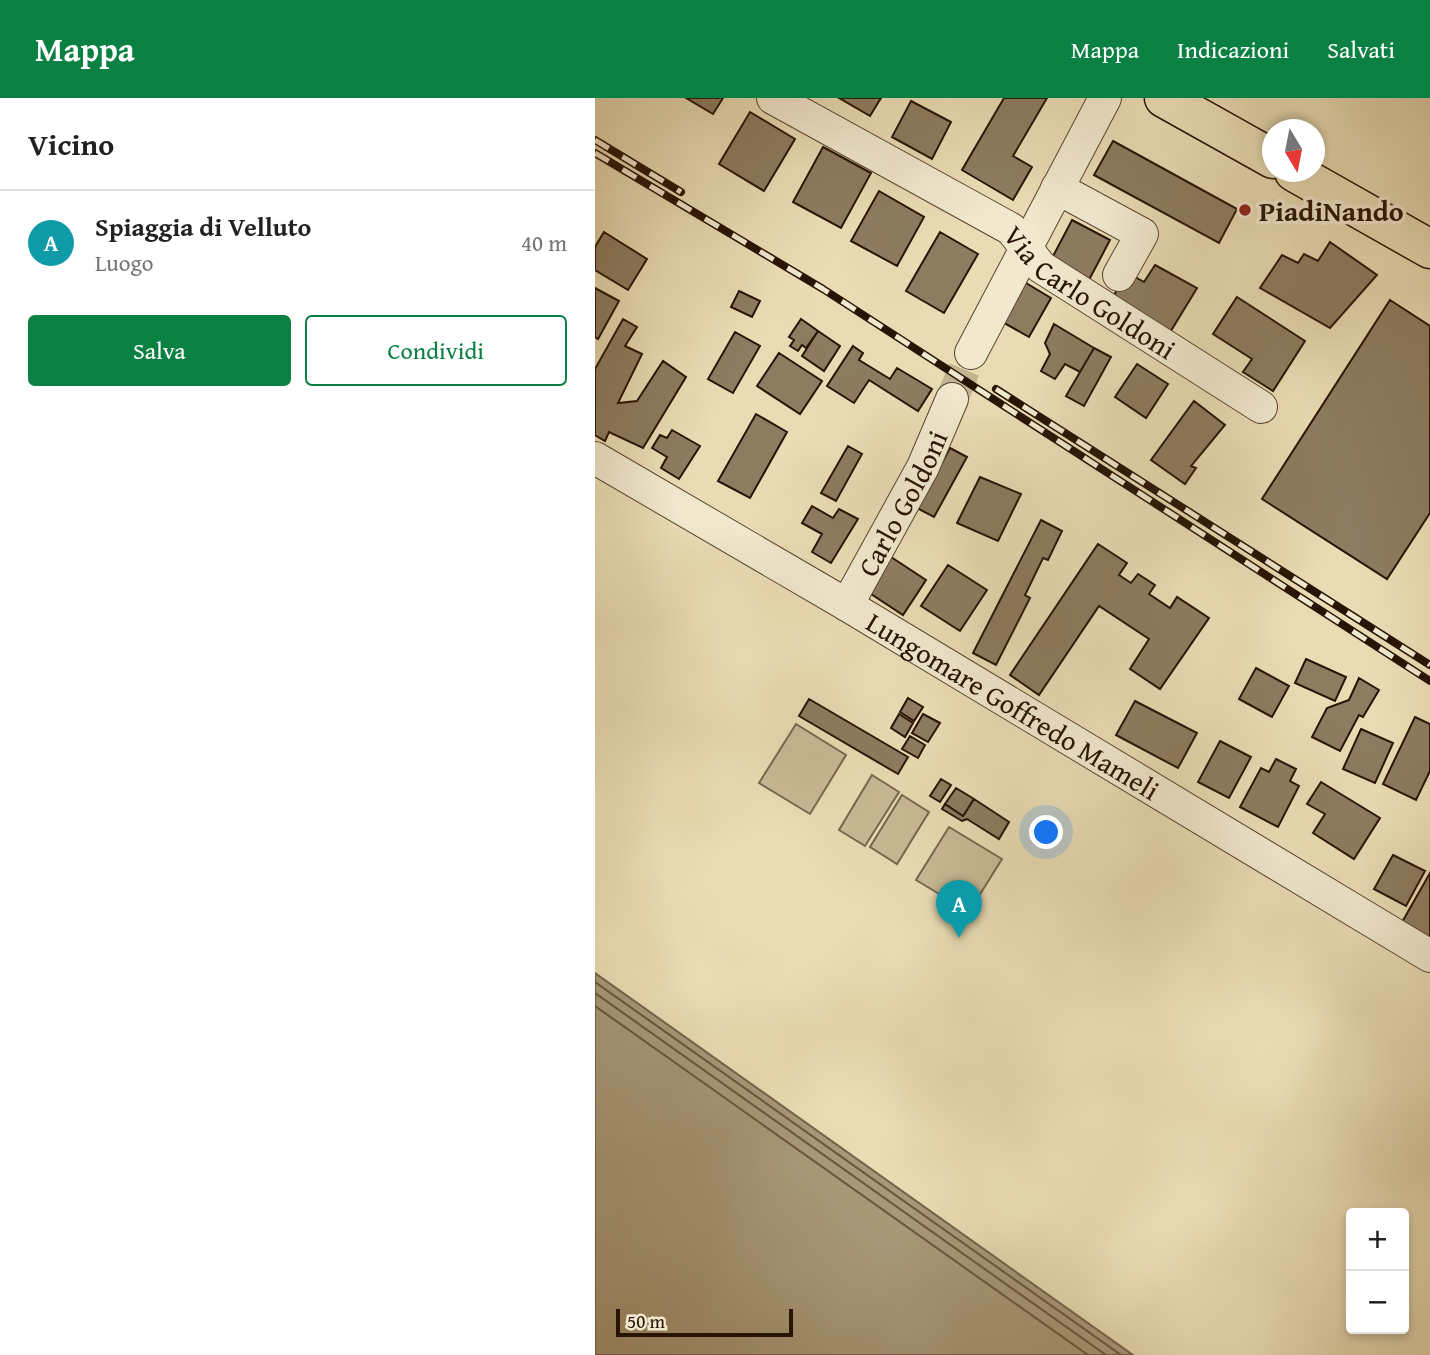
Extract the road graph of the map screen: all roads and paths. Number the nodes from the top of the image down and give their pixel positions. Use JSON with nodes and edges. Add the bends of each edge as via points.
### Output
{"nodes":[{"id":1,"x":773,"y":98,"type":"edge"},
{"id":2,"x":1105,"y":98,"type":"edge"},
{"id":3,"x":1164,"y":98,"type":"edge"},
{"id":4,"x":1262,"y":153,"type":"edge"},
{"id":5,"x":1312,"y":182,"type":"edge"},
{"id":6,"x":1057,"y":188,"type":"junction"},
{"id":7,"x":1025,"y":247,"type":"junction"},
{"id":8,"x":1430,"y":249,"type":"edge"},
{"id":9,"x":1119,"y":275,"type":"dead end"},
{"id":10,"x":971,"y":353,"type":"tunnel mouth"},
{"id":11,"x":952,"y":399,"type":"tunnel mouth"},
{"id":12,"x":1261,"y":407,"type":"dead end"},
{"id":13,"x":595,"y":458,"type":"edge"},
{"id":14,"x":847,"y":605,"type":"junction"},
{"id":15,"x":1430,"y":956,"type":"edge"}],
"edges":[{"from":1,"to":7,"type":"street","name":"Via Carlo Goldoni","via":[[1011,229]]},
{"from":2,"to":6,"type":"street"},
{"from":3,"to":4,"type":"main road"},
{"from":5,"to":8,"type":"main road"},
{"from":6,"to":7,"type":"street"},
{"from":6,"to":9,"type":"street","via":[[1142,234]]},
{"from":7,"to":10,"type":"street"},
{"from":7,"to":12,"type":"street","name":"Via Carlo Goldoni","via":[[1041,267]]},
{"from":11,"to":14,"type":"street","name":"Carlo Goldoni","via":[[923,467]]},
{"from":13,"to":14,"type":"street","name":"Lungomare Goffredo Mameli"},
{"from":14,"to":15,"type":"street","name":"Lungomare Goffredo Mameli"}]}
